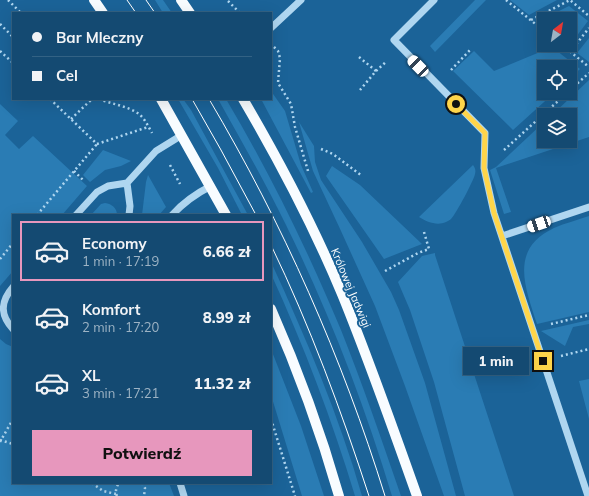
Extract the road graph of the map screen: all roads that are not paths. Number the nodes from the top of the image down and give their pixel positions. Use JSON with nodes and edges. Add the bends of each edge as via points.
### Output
{"nodes":[{"id":1,"x":94,"y":0,"type":"edge"},
{"id":2,"x":181,"y":0,"type":"edge"},
{"id":3,"x":301,"y":0,"type":"edge"},
{"id":4,"x":434,"y":0,"type":"edge"},
{"id":5,"x":102,"y":12,"type":"edge"},
{"id":6,"x":189,"y":12,"type":"edge"},
{"id":7,"x":272,"y":27,"type":"edge"},
{"id":8,"x":162,"y":100,"type":"edge"},
{"id":9,"x":244,"y":100,"type":"edge"},
{"id":10,"x":182,"y":135,"type":"junction"},
{"id":11,"x":127,"y":183,"type":"junction"},
{"id":12,"x":211,"y":186,"type":"junction"},
{"id":13,"x":589,"y":208,"type":"edge"},
{"id":14,"x":77,"y":214,"type":"edge"},
{"id":15,"x":129,"y":214,"type":"edge"},
{"id":16,"x":173,"y":214,"type":"edge"},
{"id":17,"x":225,"y":214,"type":"edge"},
{"id":18,"x":502,"y":236,"type":"junction"},
{"id":19,"x":12,"y":288,"type":"edge"},
{"id":20,"x":272,"y":311,"type":"edge"},
{"id":21,"x":12,"y":328,"type":"edge"},
{"id":22,"x":180,"y":484,"type":"edge"},
{"id":23,"x":184,"y":496,"type":"edge"},
{"id":24,"x":339,"y":496,"type":"edge"},
{"id":25,"x":417,"y":496,"type":"edge"},
{"id":26,"x":588,"y":496,"type":"edge"}],
"edges":[{"from":1,"to":5,"type":"main road"},
{"from":2,"to":6,"type":"main road"},
{"from":3,"to":7,"type":"street"},
{"from":4,"to":18,"type":"street","via":[[394,40],[485,133],[484,168]]},
{"from":8,"to":10,"type":"main road"},
{"from":9,"to":25,"type":"main road","name":"Królowej Jadwigi","via":[[302,208],[341,293]]},
{"from":10,"to":11,"type":"street","via":[[156,151]]},
{"from":10,"to":12,"type":"main road"},
{"from":11,"to":14,"type":"street","via":[[103,188],[93,195]]},
{"from":11,"to":15,"type":"street"},
{"from":12,"to":16,"type":"street","via":[[192,196]]},
{"from":12,"to":17,"type":"main road"},
{"from":13,"to":18,"type":"street"},
{"from":18,"to":26,"type":"street"},
{"from":19,"to":21,"type":"street","via":[[3,300],[1,312]]},
{"from":20,"to":24,"type":"main road","via":[[316,425]]},
{"from":22,"to":23,"type":"street"}]}
